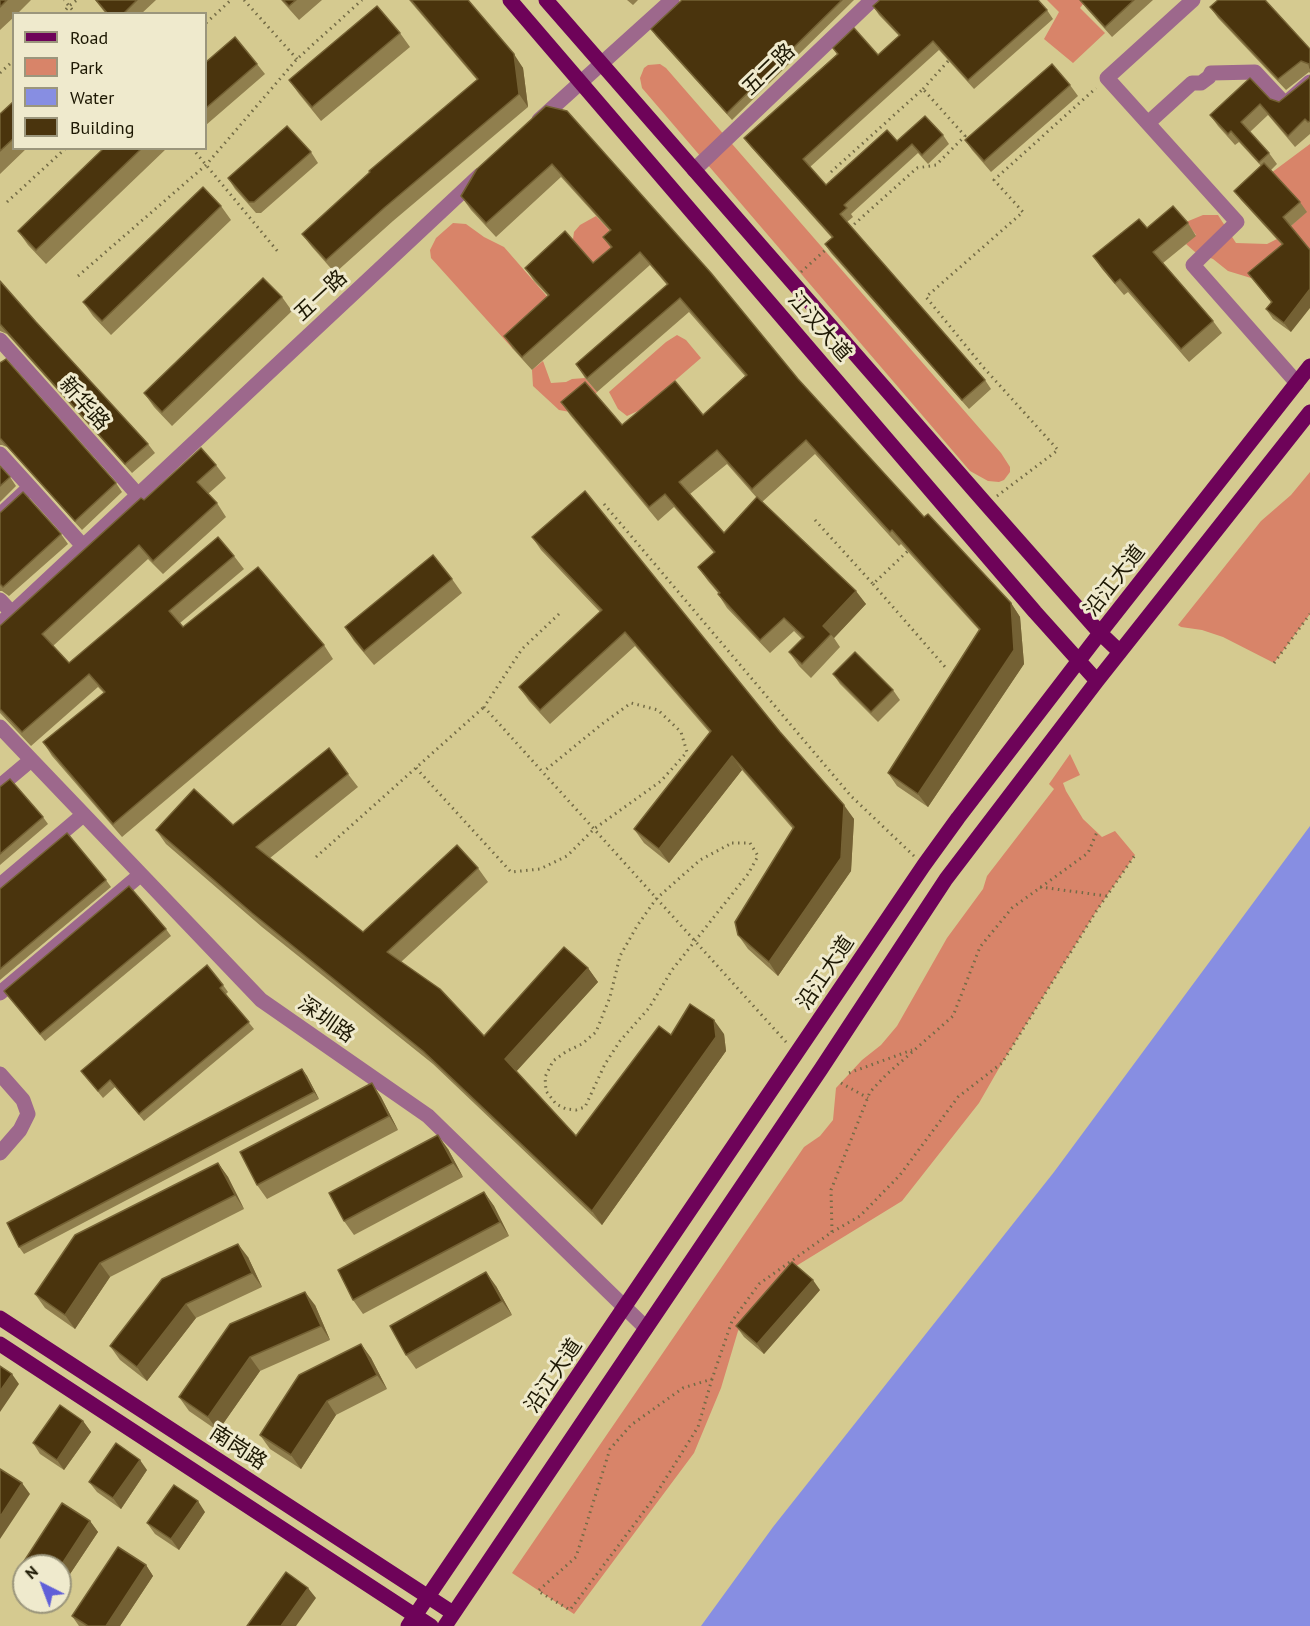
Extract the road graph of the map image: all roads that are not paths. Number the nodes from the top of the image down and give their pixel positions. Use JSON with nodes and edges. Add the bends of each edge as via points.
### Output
{"nodes":[{"id":1,"x":510,"y":0,"type":"edge"},
{"id":2,"x":546,"y":0,"type":"edge"},
{"id":3,"x":672,"y":0,"type":"edge"},
{"id":4,"x":872,"y":0,"type":"edge"},
{"id":5,"x":1193,"y":0,"type":"edge"},
{"id":6,"x":601,"y":64,"type":"junction"},
{"id":7,"x":581,"y":81,"type":"junction"},
{"id":8,"x":1310,"y":82,"type":"edge"},
{"id":9,"x":1148,"y":123,"type":"junction"},
{"id":10,"x":529,"y":130,"type":"edge"},
{"id":11,"x":494,"y":162,"type":"edge"},
{"id":12,"x":694,"y":171,"type":"junction"},
{"id":13,"x":0,"y":340,"type":"edge"},
{"id":14,"x":13,"y":355,"type":"junction"},
{"id":15,"x":0,"y":366,"type":"edge"},
{"id":16,"x":1310,"y":366,"type":"edge"},
{"id":17,"x":1297,"y":383,"type":"junction"},
{"id":18,"x":1310,"y":412,"type":"edge"},
{"id":19,"x":0,"y":454,"type":"edge"},
{"id":20,"x":30,"y":487,"type":"junction"},
{"id":21,"x":138,"y":495,"type":"junction"},
{"id":22,"x":0,"y":515,"type":"edge"},
{"id":23,"x":83,"y":546,"type":"junction"},
{"id":24,"x":0,"y":600,"type":"edge"},
{"id":25,"x":12,"y":613,"type":"junction"},
{"id":26,"x":0,"y":624,"type":"edge"},
{"id":27,"x":1100,"y":633,"type":"junction"},
{"id":28,"x":1120,"y":652,"type":"junction"},
{"id":29,"x":1078,"y":662,"type":"junction"},
{"id":30,"x":1097,"y":681,"type":"junction"},
{"id":31,"x":0,"y":727,"type":"edge"},
{"id":32,"x":31,"y":760,"type":"junction"},
{"id":33,"x":0,"y":786,"type":"edge"},
{"id":34,"x":83,"y":815,"type":"junction"},
{"id":35,"x":140,"y":875,"type":"junction"},
{"id":36,"x":0,"y":885,"type":"edge"},
{"id":37,"x":0,"y":993,"type":"edge"},
{"id":38,"x":0,"y":1074,"type":"edge"},
{"id":39,"x":0,"y":1153,"type":"edge"},
{"id":40,"x":625,"y":1307,"type":"junction"},
{"id":41,"x":0,"y":1318,"type":"edge"},
{"id":42,"x":646,"y":1328,"type":"junction"},
{"id":43,"x":0,"y":1344,"type":"edge"},
{"id":44,"x":428,"y":1597,"type":"junction"},
{"id":45,"x":449,"y":1620,"type":"edge"},
{"id":46,"x":412,"y":1621,"type":"edge"},
{"id":47,"x":431,"y":1626,"type":"edge"}],
"edges":[{"from":1,"to":7,"type":"main road","name":"江汉大道"},
{"from":2,"to":6,"type":"main road","name":"江汉大道"},
{"from":3,"to":6,"type":"street"},
{"from":4,"to":12,"type":"street","name":"五二路"},
{"from":5,"to":9,"type":"street","via":[[1107,78]]},
{"from":6,"to":7,"type":"street"},
{"from":6,"to":12,"type":"main road","name":"江汉大道"},
{"from":7,"to":10,"type":"street"},
{"from":7,"to":29,"type":"main road","name":"江汉大道"},
{"from":8,"to":9,"type":"street","via":[[1286,104],[1255,72],[1211,73],[1201,83],[1192,83]]},
{"from":9,"to":17,"type":"street","via":[[1237,222],[1193,265]]},
{"from":11,"to":21,"type":"street","name":"五一路"},
{"from":12,"to":27,"type":"main road","name":"江汉大道"},
{"from":13,"to":14,"type":"street","name":"新华路"},
{"from":14,"to":15,"type":"street"},
{"from":14,"to":21,"type":"street","name":"新华路"},
{"from":16,"to":17,"type":"main road","name":"沿江大道"},
{"from":17,"to":27,"type":"main road","name":"沿江大道"},
{"from":18,"to":28,"type":"main road"},
{"from":19,"to":20,"type":"street"},
{"from":20,"to":22,"type":"street"},
{"from":20,"to":23,"type":"street"},
{"from":21,"to":23,"type":"street","name":"五一路"},
{"from":23,"to":25,"type":"street","name":"五一路"},
{"from":24,"to":25,"type":"street"},
{"from":25,"to":26,"type":"street","name":"五一路"},
{"from":27,"to":28,"type":"main road","name":"江汉大道"},
{"from":27,"to":29,"type":"main road","name":"沿江大道"},
{"from":28,"to":30,"type":"main road"},
{"from":29,"to":30,"type":"main road","name":"江汉大道"},
{"from":29,"to":40,"type":"main road","name":"沿江大道","via":[[924,865]]},
{"from":30,"to":42,"type":"main road","via":[[946,879]]},
{"from":31,"to":32,"type":"street","name":"深圳路"},
{"from":32,"to":33,"type":"street"},
{"from":32,"to":34,"type":"street","name":"深圳路"},
{"from":34,"to":35,"type":"street","name":"深圳路"},
{"from":34,"to":36,"type":"street"},
{"from":35,"to":37,"type":"street"},
{"from":35,"to":40,"type":"street","name":"深圳路","via":[[261,1000],[428,1116]]},
{"from":38,"to":39,"type":"street","via":[[23,1100],[28,1114]]},
{"from":40,"to":42,"type":"street","name":"深圳路"},
{"from":40,"to":44,"type":"main road","name":"沿江大道"},
{"from":41,"to":44,"type":"main road","name":"南岗路"},
{"from":42,"to":45,"type":"main road"},
{"from":43,"to":46,"type":"main road","name":"南岗路"},
{"from":44,"to":45,"type":"main road","name":"南岗路"},
{"from":44,"to":46,"type":"main road","name":"沿江大道"},
{"from":46,"to":47,"type":"main road","name":"南岗路"}]}
